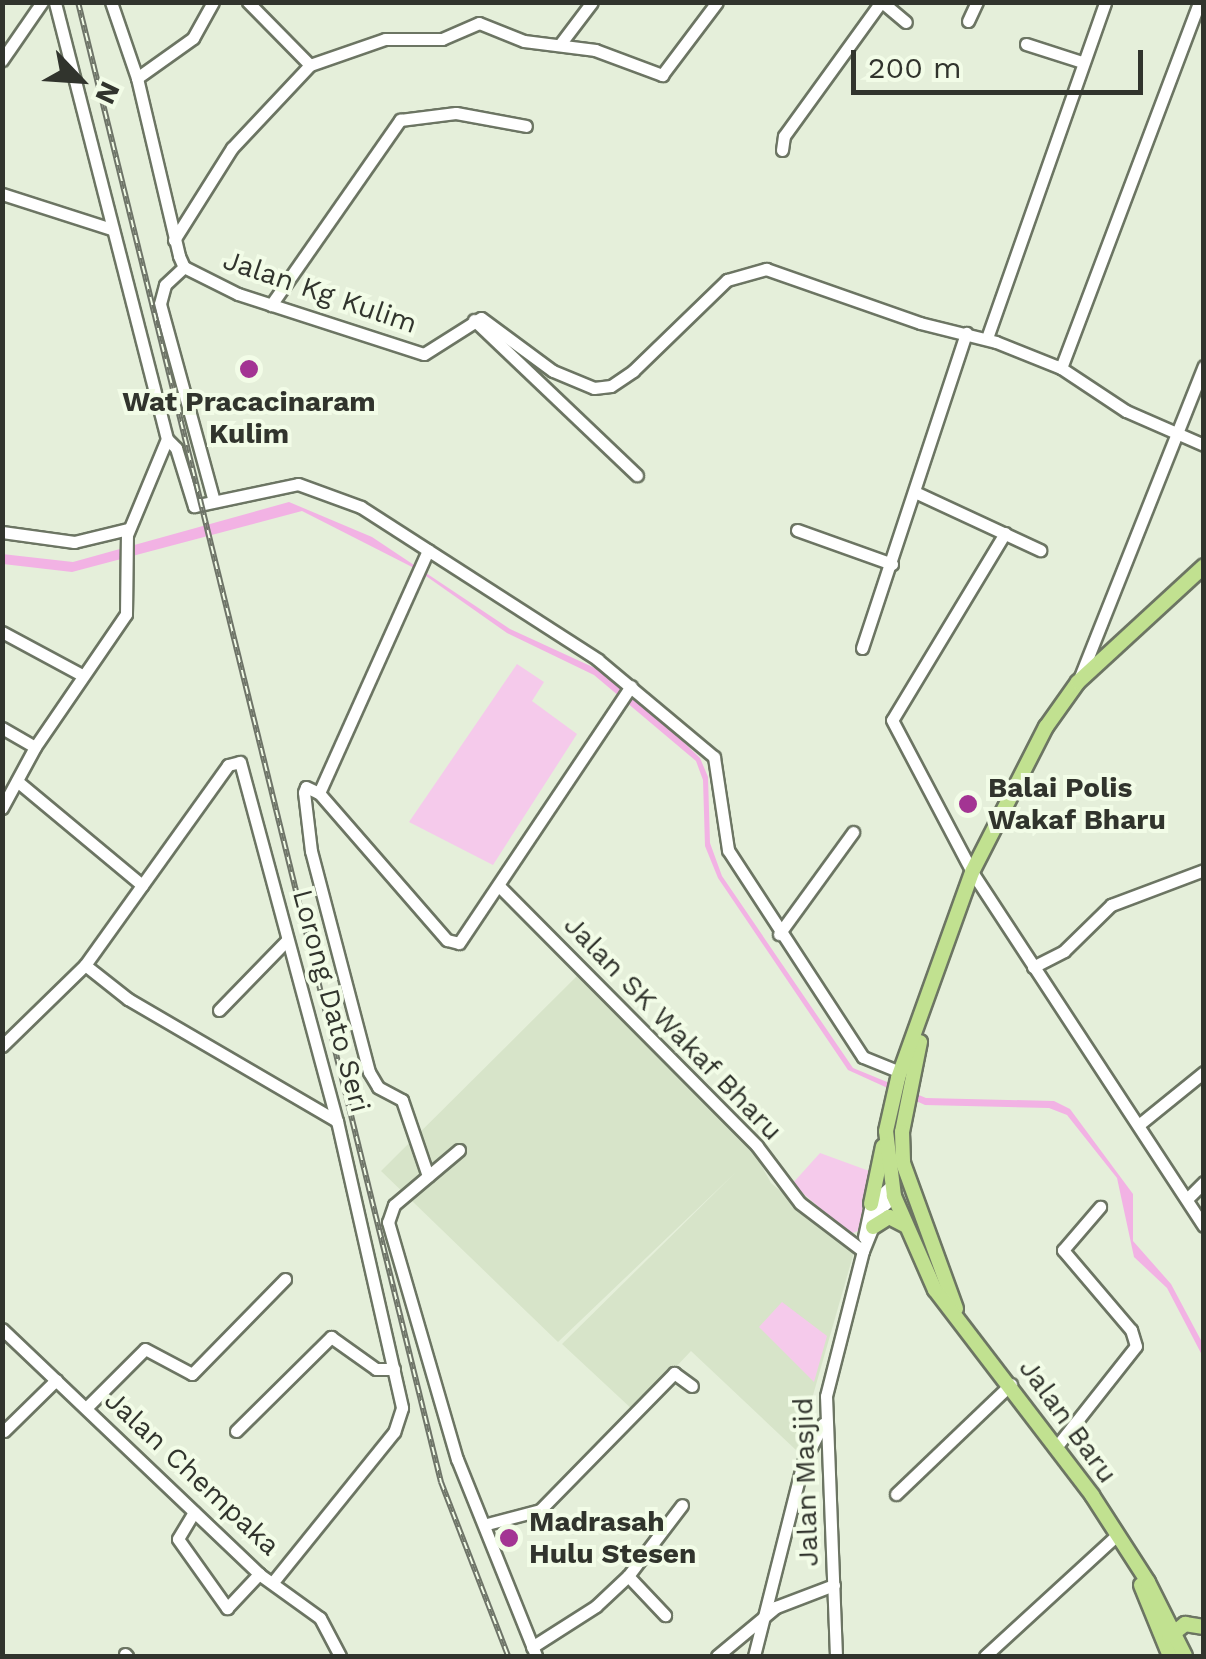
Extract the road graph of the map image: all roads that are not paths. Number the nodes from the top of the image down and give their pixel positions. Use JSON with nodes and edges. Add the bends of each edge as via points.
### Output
{"nodes":[{"id":1,"x":42,"y":2,"type":"edge"},
{"id":2,"x":55,"y":2,"type":"edge"},
{"id":3,"x":110,"y":2,"type":"edge"},
{"id":4,"x":213,"y":2,"type":"edge"},
{"id":5,"x":248,"y":2,"type":"edge"},
{"id":6,"x":592,"y":2,"type":"edge"},
{"id":7,"x":717,"y":2,"type":"edge"},
{"id":8,"x":882,"y":2,"type":"edge"},
{"id":9,"x":977,"y":2,"type":"edge"},
{"id":10,"x":1104,"y":2,"type":"edge"},
{"id":11,"x":1181,"y":2,"type":"edge"},
{"id":12,"x":1198,"y":6,"type":"edge"},
{"id":13,"x":968,"y":21,"type":"dead end"},
{"id":14,"x":906,"y":22,"type":"dead end"},
{"id":15,"x":561,"y":43,"type":"junction"},
{"id":16,"x":1026,"y":44,"type":"dead end"},
{"id":17,"x":2,"y":60,"type":"edge"},
{"id":18,"x":1079,"y":61,"type":"junction"},
{"id":19,"x":310,"y":65,"type":"junction"},
{"id":20,"x":137,"y":78,"type":"junction"},
{"id":21,"x":526,"y":126,"type":"dead end"},
{"id":22,"x":782,"y":150,"type":"dead end"},
{"id":23,"x":2,"y":194,"type":"edge"},
{"id":24,"x":112,"y":229,"type":"junction"},
{"id":25,"x":174,"y":240,"type":"junction"},
{"id":26,"x":184,"y":267,"type":"junction"},
{"id":27,"x":270,"y":304,"type":"junction"},
{"id":28,"x":474,"y":320,"type":"junction"},
{"id":29,"x":966,"y":333,"type":"junction"},
{"id":30,"x":987,"y":338,"type":"junction"},
{"id":31,"x":1204,"y":366,"type":"edge"},
{"id":32,"x":1061,"y":368,"type":"junction"},
{"id":33,"x":577,"y":383,"type":"junction"},
{"id":34,"x":560,"y":400,"type":"junction"},
{"id":35,"x":1176,"y":432,"type":"junction"},
{"id":36,"x":166,"y":438,"type":"junction"},
{"id":37,"x":1204,"y":446,"type":"edge"},
{"id":38,"x":637,"y":475,"type":"dead end"},
{"id":39,"x":917,"y":493,"type":"junction"},
{"id":40,"x":214,"y":501,"type":"junction"},
{"id":41,"x":798,"y":530,"type":"dead end"},
{"id":42,"x":2,"y":532,"type":"edge"},
{"id":43,"x":127,"y":532,"type":"junction"},
{"id":44,"x":1005,"y":534,"type":"junction"},
{"id":45,"x":428,"y":550,"type":"junction"},
{"id":46,"x":1040,"y":550,"type":"dead end"},
{"id":47,"x":892,"y":564,"type":"junction"},
{"id":48,"x":1204,"y":566,"type":"edge"},
{"id":49,"x":2,"y":632,"type":"edge"},
{"id":50,"x":862,"y":648,"type":"dead end"},
{"id":51,"x":82,"y":675,"type":"junction"},
{"id":52,"x":1078,"y":682,"type":"junction"},
{"id":53,"x":629,"y":689,"type":"junction"},
{"id":54,"x":2,"y":728,"type":"edge"},
{"id":55,"x":35,"y":747,"type":"junction"},
{"id":56,"x":17,"y":781,"type":"junction"},
{"id":57,"x":319,"y":793,"type":"junction"},
{"id":58,"x":2,"y":808,"type":"edge"},
{"id":59,"x":853,"y":832,"type":"dead end"},
{"id":60,"x":1204,"y":870,"type":"edge"},
{"id":61,"x":972,"y":872,"type":"junction"},
{"id":62,"x":142,"y":884,"type":"junction"},
{"id":63,"x":499,"y":886,"type":"junction"},
{"id":64,"x":779,"y":934,"type":"junction"},
{"id":65,"x":287,"y":940,"type":"junction"},
{"id":66,"x":85,"y":965,"type":"junction"},
{"id":67,"x":1034,"y":967,"type":"junction"},
{"id":68,"x":219,"y":1010,"type":"dead end"},
{"id":69,"x":923,"y":1022,"type":"junction"},
{"id":70,"x":2,"y":1046,"type":"edge"},
{"id":71,"x":900,"y":1072,"type":"junction"},
{"id":72,"x":1204,"y":1072,"type":"edge"},
{"id":73,"x":337,"y":1121,"type":"junction"},
{"id":74,"x":1141,"y":1123,"type":"junction"},
{"id":75,"x":886,"y":1130,"type":"junction"},
{"id":76,"x":459,"y":1150,"type":"dead end"},
{"id":77,"x":903,"y":1163,"type":"junction"},
{"id":78,"x":428,"y":1176,"type":"junction"},
{"id":79,"x":1204,"y":1182,"type":"edge"},
{"id":80,"x":894,"y":1190,"type":"junction"},
{"id":81,"x":1188,"y":1198,"type":"junction"},
{"id":82,"x":871,"y":1204,"type":"junction"},
{"id":83,"x":1100,"y":1207,"type":"dead end"},
{"id":84,"x":916,"y":1213,"type":"junction"},
{"id":85,"x":904,"y":1225,"type":"junction"},
{"id":86,"x":1204,"y":1226,"type":"edge"},
{"id":87,"x":873,"y":1227,"type":"junction"},
{"id":88,"x":864,"y":1252,"type":"junction"},
{"id":89,"x":285,"y":1279,"type":"dead end"},
{"id":90,"x":960,"y":1319,"type":"junction"},
{"id":91,"x":2,"y":1329,"type":"edge"},
{"id":92,"x":394,"y":1370,"type":"junction"},
{"id":93,"x":56,"y":1380,"type":"junction"},
{"id":94,"x":1011,"y":1384,"type":"junction"},
{"id":95,"x":692,"y":1386,"type":"dead end"},
{"id":96,"x":86,"y":1408,"type":"junction"},
{"id":97,"x":824,"y":1424,"type":"junction"},
{"id":98,"x":236,"y":1431,"type":"dead end"},
{"id":99,"x":4,"y":1432,"type":"edge"},
{"id":100,"x":1057,"y":1446,"type":"junction"},
{"id":101,"x":896,"y":1494,"type":"dead end"},
{"id":102,"x":682,"y":1505,"type":"dead end"},
{"id":103,"x":194,"y":1512,"type":"junction"},
{"id":104,"x":487,"y":1524,"type":"junction"},
{"id":105,"x":1118,"y":1535,"type":"junction"},
{"id":106,"x":1130,"y":1556,"type":"junction"},
{"id":107,"x":259,"y":1574,"type":"junction"},
{"id":108,"x":628,"y":1576,"type":"junction"},
{"id":109,"x":273,"y":1582,"type":"junction"},
{"id":110,"x":834,"y":1585,"type":"junction"},
{"id":111,"x":665,"y":1615,"type":"dead end"},
{"id":112,"x":764,"y":1615,"type":"junction"},
{"id":113,"x":1204,"y":1626,"type":"edge"},
{"id":114,"x":1173,"y":1631,"type":"junction"},
{"id":115,"x":534,"y":1652,"type":"edge"},
{"id":116,"x":1168,"y":1652,"type":"edge"},
{"id":117,"x":340,"y":1656,"type":"edge"},
{"id":118,"x":717,"y":1656,"type":"edge"},
{"id":119,"x":754,"y":1656,"type":"edge"},
{"id":120,"x":836,"y":1656,"type":"edge"},
{"id":121,"x":986,"y":1656,"type":"edge"},
{"id":122,"x":1185,"y":1656,"type":"edge"}],
"edges":[{"from":1,"to":17,"type":"street"},
{"from":2,"to":24,"type":"street"},
{"from":3,"to":20,"type":"street","name":"Jalan Kg Kulim"},
{"from":4,"to":20,"type":"street","via":[[193,38]]},
{"from":5,"to":19,"type":"street"},
{"from":6,"to":15,"type":"street"},
{"from":7,"to":15,"type":"street","via":[[662,75]]},
{"from":8,"to":14,"type":"street"},
{"from":8,"to":22,"type":"street","via":[[784,136]]},
{"from":9,"to":13,"type":"street"},
{"from":10,"to":18,"type":"street"},
{"from":11,"to":12,"type":"street"},
{"from":12,"to":32,"type":"street"},
{"from":15,"to":19,"type":"street","via":[[524,41],[479,23],[442,39],[385,39]]},
{"from":16,"to":18,"type":"street"},
{"from":18,"to":30,"type":"street"},
{"from":19,"to":25,"type":"street","via":[[232,148]]},
{"from":20,"to":25,"type":"street","name":"Jalan Kg Kulim"},
{"from":21,"to":27,"type":"street","via":[[456,113],[400,120]]},
{"from":23,"to":24,"type":"street"},
{"from":24,"to":36,"type":"street"},
{"from":25,"to":26,"type":"street","name":"Jalan Kg Kulim"},
{"from":26,"to":27,"type":"street","name":"Jalan Kg Kulim"},
{"from":26,"to":40,"type":"street","via":[[165,285],[160,304]]},
{"from":27,"to":28,"type":"street","name":"Jalan Kg Kulim","via":[[424,354]]},
{"from":28,"to":33,"type":"street","via":[[494,324]]},
{"from":28,"to":34,"type":"street"},
{"from":29,"to":30,"type":"street"},
{"from":29,"to":33,"type":"street","via":[[755,268],[727,280],[611,386]]},
{"from":29,"to":39,"type":"street"},
{"from":30,"to":32,"type":"street"},
{"from":31,"to":35,"type":"street"},
{"from":32,"to":35,"type":"street","via":[[1110,402]]},
{"from":33,"to":34,"type":"street"},
{"from":34,"to":38,"type":"street"},
{"from":35,"to":37,"type":"street"},
{"from":35,"to":52,"type":"street"},
{"from":36,"to":40,"type":"street","via":[[176,448],[189,502],[204,507]]},
{"from":36,"to":43,"type":"street"},
{"from":39,"to":44,"type":"street"},
{"from":39,"to":47,"type":"street"},
{"from":40,"to":45,"type":"street","via":[[298,484],[361,507]]},
{"from":41,"to":47,"type":"street"},
{"from":42,"to":43,"type":"street","via":[[74,542]]},
{"from":43,"to":51,"type":"street","via":[[126,614]]},
{"from":44,"to":46,"type":"street"},
{"from":44,"to":61,"type":"street","via":[[892,720]]},
{"from":45,"to":53,"type":"street"},
{"from":45,"to":57,"type":"street"},
{"from":47,"to":50,"type":"street"},
{"from":48,"to":52,"type":"main road"},
{"from":49,"to":51,"type":"street"},
{"from":51,"to":55,"type":"street"},
{"from":52,"to":61,"type":"main road","via":[[1046,728]]},
{"from":53,"to":63,"type":"street"},
{"from":53,"to":64,"type":"street","via":[[714,757],[728,850]]},
{"from":54,"to":55,"type":"street"},
{"from":55,"to":56,"type":"street"},
{"from":56,"to":58,"type":"street"},
{"from":56,"to":62,"type":"street"},
{"from":57,"to":63,"type":"street","via":[[447,940],[460,943]]},
{"from":57,"to":78,"type":"street","via":[[306,787],[304,792],[311,851],[368,1072],[378,1087],[402,1100]]},
{"from":59,"to":64,"type":"street"},
{"from":60,"to":67,"type":"street","via":[[1111,905],[1064,951]]},
{"from":61,"to":67,"type":"street"},
{"from":61,"to":69,"type":"main road"},
{"from":62,"to":65,"type":"street","name":"Lorong Dato Seri","via":[[228,765],[240,762]]},
{"from":62,"to":66,"type":"street","name":"Lorong Dato Seri"},
{"from":63,"to":88,"type":"street","name":"Jalan SK Wakaf Bharu","via":[[757,1146],[800,1203]]},
{"from":64,"to":71,"type":"street","via":[[863,1057]]},
{"from":65,"to":68,"type":"street"},
{"from":65,"to":73,"type":"street","name":"Lorong Dato Seri"},
{"from":66,"to":70,"type":"street","name":"Lorong Dato Seri"},
{"from":66,"to":73,"type":"street","via":[[128,999]]},
{"from":67,"to":74,"type":"street"},
{"from":69,"to":71,"type":"main road","name":"Jalan Baru"},
{"from":69,"to":77,"type":"main road","name":"Jalan Baru"},
{"from":71,"to":75,"type":"main road","name":"Jalan Baru"},
{"from":72,"to":74,"type":"street"},
{"from":73,"to":92,"type":"street","name":"Lorong Dato Seri"},
{"from":74,"to":81,"type":"street"},
{"from":75,"to":80,"type":"main road","name":"Jalan Baru"},
{"from":75,"to":82,"type":"main road"},
{"from":76,"to":78,"type":"street"},
{"from":77,"to":80,"type":"main road"},
{"from":77,"to":84,"type":"main road","name":"Jalan Baru"},
{"from":78,"to":104,"type":"street","via":[[394,1206],[388,1222],[430,1376]]},
{"from":79,"to":81,"type":"street"},
{"from":80,"to":82,"type":"street"},
{"from":80,"to":84,"type":"main road"},
{"from":80,"to":85,"type":"main road","name":"Jalan Baru"},
{"from":80,"to":87,"type":"street","name":"Jalan Masjid"},
{"from":81,"to":86,"type":"street"},
{"from":82,"to":88,"type":"street","name":"Jalan Masjid"},
{"from":83,"to":100,"type":"street","via":[[1063,1250],[1131,1330],[1136,1346]]},
{"from":84,"to":90,"type":"main road","name":"Jalan Baru"},
{"from":85,"to":87,"type":"main road","via":[[890,1218]]},
{"from":85,"to":90,"type":"main road","name":"Jalan Baru","via":[[935,1290]]},
{"from":87,"to":88,"type":"street","name":"Jalan Masjid"},
{"from":88,"to":97,"type":"street","name":"Jalan Masjid","via":[[830,1372]]},
{"from":89,"to":96,"type":"street","via":[[192,1374],[146,1349]]},
{"from":90,"to":94,"type":"main road","name":"Jalan Baru"},
{"from":91,"to":93,"type":"street","name":"Jalan Chempaka"},
{"from":92,"to":98,"type":"street","via":[[376,1369],[331,1337]]},
{"from":92,"to":109,"type":"street","name":"Lorong Dato Seri","via":[[402,1408],[394,1432]]},
{"from":93,"to":96,"type":"street","name":"Jalan Chempaka"},
{"from":93,"to":99,"type":"street"},
{"from":94,"to":100,"type":"main road","name":"Jalan Baru"},
{"from":94,"to":101,"type":"street"},
{"from":95,"to":104,"type":"street","via":[[674,1373],[540,1510]]},
{"from":96,"to":103,"type":"street","name":"Jalan Chempaka"},
{"from":97,"to":110,"type":"street","name":"Jalan Masjid"},
{"from":97,"to":112,"type":"street","via":[[803,1463]]},
{"from":100,"to":105,"type":"main road","name":"Jalan Baru"},
{"from":102,"to":108,"type":"street"},
{"from":103,"to":107,"type":"street","name":"Jalan Chempaka"},
{"from":103,"to":107,"type":"street","via":[[178,1538],[226,1608]]},
{"from":104,"to":115,"type":"street"},
{"from":105,"to":106,"type":"main road","name":"Jalan Baru"},
{"from":105,"to":121,"type":"street"},
{"from":106,"to":114,"type":"main road"},
{"from":106,"to":116,"type":"main road"},
{"from":107,"to":109,"type":"street","name":"Jalan Chempaka"},
{"from":108,"to":111,"type":"street"},
{"from":108,"to":115,"type":"street"},
{"from":109,"to":117,"type":"street","name":"Jalan Chempaka","via":[[320,1618]]},
{"from":110,"to":112,"type":"street"},
{"from":110,"to":120,"type":"street","name":"Jalan Masjid"},
{"from":112,"to":118,"type":"street"},
{"from":112,"to":119,"type":"street"},
{"from":113,"to":114,"type":"main road"},
{"from":114,"to":116,"type":"main road"},
{"from":114,"to":122,"type":"main road"}]}
